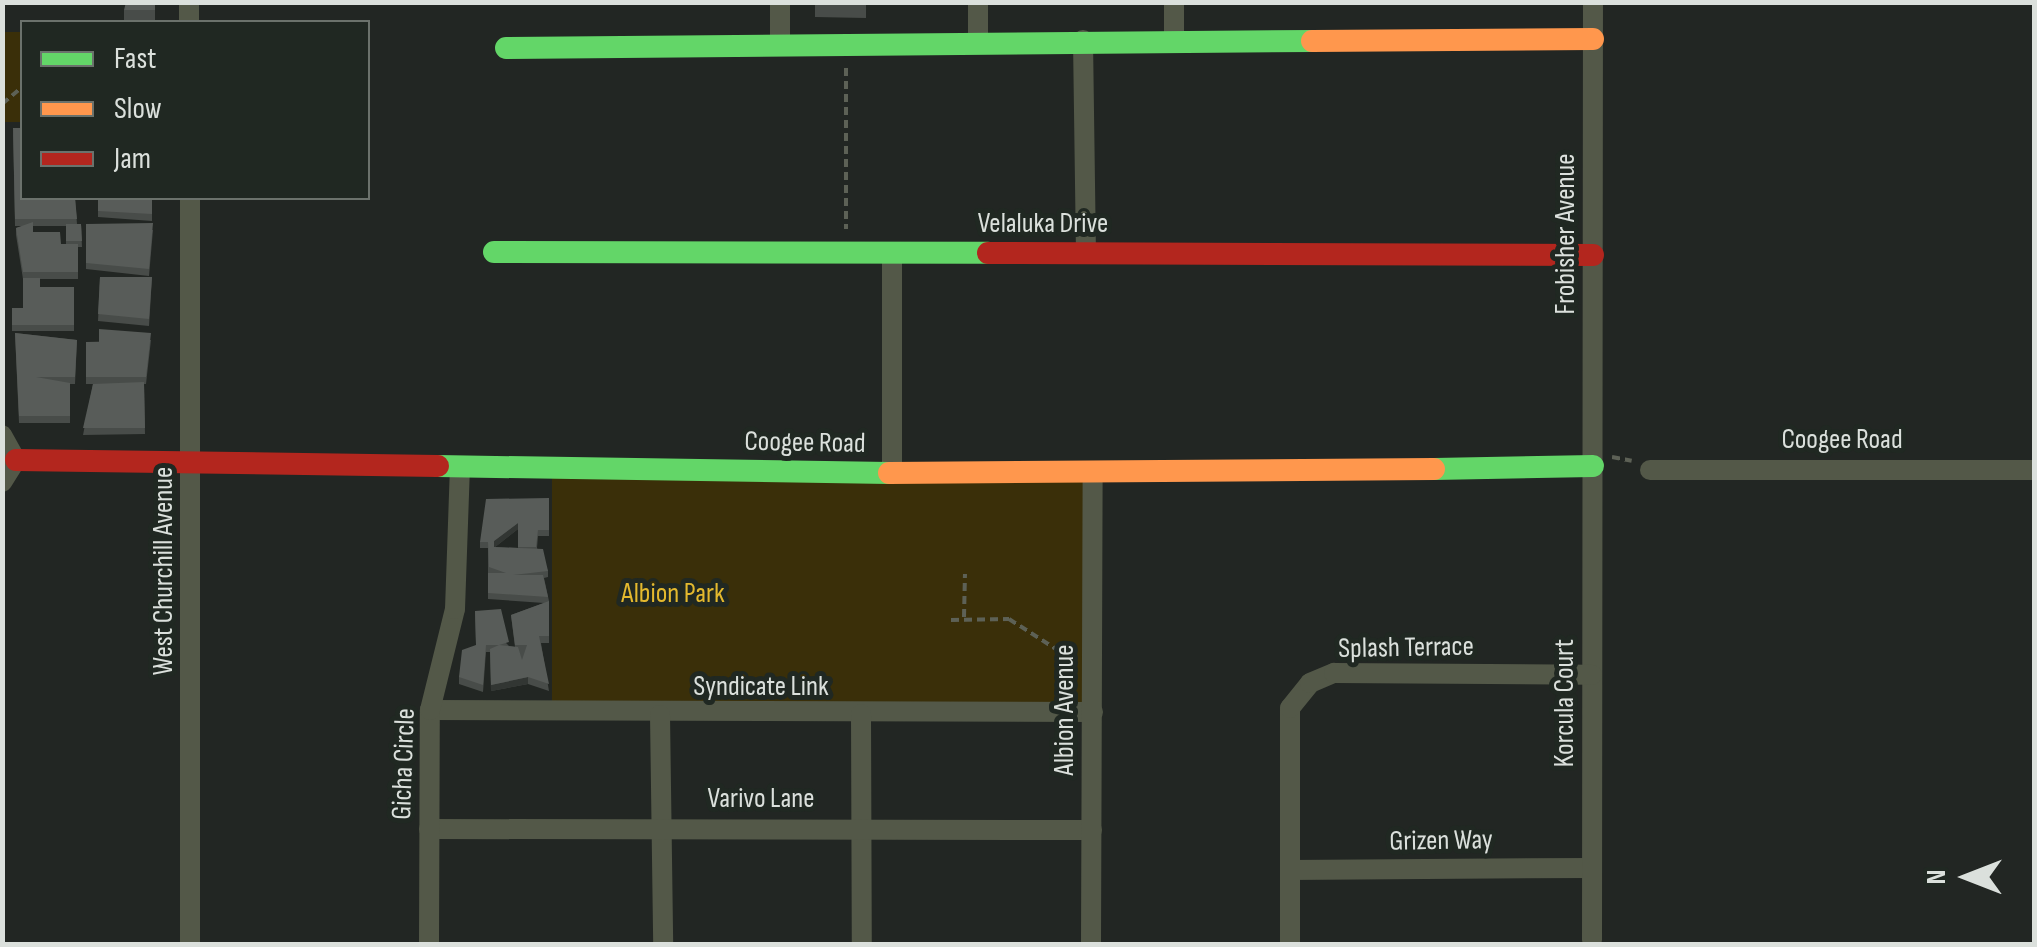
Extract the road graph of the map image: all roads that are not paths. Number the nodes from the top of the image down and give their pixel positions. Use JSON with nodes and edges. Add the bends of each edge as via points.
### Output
{"nodes":[{"id":1,"x":780,"y":2,"type":"edge"},
{"id":2,"x":978,"y":2,"type":"edge"},
{"id":3,"x":1174,"y":2,"type":"edge"},
{"id":4,"x":1593,"y":2,"type":"edge"},
{"id":5,"x":1593,"y":39,"type":"junction"},
{"id":6,"x":1083,"y":40,"type":"junction"},
{"id":7,"x":780,"y":42,"type":"junction"},
{"id":8,"x":978,"y":42,"type":"junction"},
{"id":9,"x":1174,"y":43,"type":"junction"},
{"id":10,"x":506,"y":48,"type":"dead end"},
{"id":11,"x":190,"y":200,"type":"edge"},
{"id":12,"x":494,"y":252,"type":"dead end"},
{"id":13,"x":892,"y":254,"type":"junction"},
{"id":14,"x":1086,"y":254,"type":"junction"},
{"id":15,"x":1593,"y":255,"type":"junction"},
{"id":16,"x":2,"y":435,"type":"edge"},
{"id":17,"x":16,"y":460,"type":"junction"},
{"id":18,"x":1593,"y":462,"type":"junction"},
{"id":19,"x":191,"y":467,"type":"junction"},
{"id":20,"x":460,"y":469,"type":"junction"},
{"id":21,"x":1650,"y":470,"type":"road end"},
{"id":22,"x":2034,"y":470,"type":"edge"},
{"id":23,"x":892,"y":474,"type":"junction"},
{"id":24,"x":1093,"y":476,"type":"junction"},
{"id":25,"x":2,"y":482,"type":"edge"},
{"id":26,"x":1592,"y":675,"type":"junction"},
{"id":27,"x":430,"y":710,"type":"junction"},
{"id":28,"x":1093,"y":712,"type":"junction"},
{"id":29,"x":861,"y":714,"type":"junction"},
{"id":30,"x":660,"y":715,"type":"junction"},
{"id":31,"x":662,"y":826,"type":"junction"},
{"id":32,"x":862,"y":827,"type":"junction"},
{"id":33,"x":429,"y":829,"type":"junction"},
{"id":34,"x":1092,"y":830,"type":"junction"},
{"id":35,"x":1592,"y":868,"type":"junction"},
{"id":36,"x":1290,"y":870,"type":"junction"},
{"id":37,"x":1592,"y":940,"type":"dead end"},
{"id":38,"x":190,"y":944,"type":"edge"},
{"id":39,"x":429,"y":944,"type":"edge"},
{"id":40,"x":663,"y":944,"type":"edge"},
{"id":41,"x":862,"y":944,"type":"edge"},
{"id":42,"x":1090,"y":944,"type":"edge"},
{"id":43,"x":1290,"y":944,"type":"edge"}],
"edges":[{"from":1,"to":7,"type":"street"},
{"from":2,"to":8,"type":"street"},
{"from":3,"to":9,"type":"street"},
{"from":4,"to":5,"type":"street","name":"Frobisher Avenue"},
{"from":5,"to":9,"type":"street"},
{"from":5,"to":15,"type":"street","name":"Frobisher Avenue"},
{"from":6,"to":8,"type":"street"},
{"from":6,"to":9,"type":"street"},
{"from":6,"to":14,"type":"street"},
{"from":7,"to":8,"type":"street"},
{"from":7,"to":10,"type":"street"},
{"from":11,"to":19,"type":"street","name":"West Churchill Avenue"},
{"from":12,"to":13,"type":"street","name":"Velaluka Drive"},
{"from":13,"to":14,"type":"street","name":"Velaluka Drive"},
{"from":13,"to":23,"type":"street"},
{"from":14,"to":15,"type":"street","name":"Velaluka Drive"},
{"from":15,"to":18,"type":"street","name":"Frobisher Avenue"},
{"from":16,"to":17,"type":"street"},
{"from":17,"to":19,"type":"street","name":"Coogee Road"},
{"from":17,"to":25,"type":"street"},
{"from":18,"to":24,"type":"street","name":"Coogee Road"},
{"from":18,"to":26,"type":"street","name":"Korcula Court"},
{"from":19,"to":20,"type":"street","name":"Coogee Road"},
{"from":19,"to":38,"type":"street","name":"West Churchill Avenue"},
{"from":20,"to":23,"type":"street","name":"Coogee Road"},
{"from":20,"to":27,"type":"street","name":"Gicha Circle","via":[[455,609]]},
{"from":21,"to":22,"type":"street","name":"Coogee Road"},
{"from":23,"to":24,"type":"street","name":"Coogee Road"},
{"from":24,"to":28,"type":"street","name":"Albion Avenue"},
{"from":26,"to":35,"type":"street","name":"Korcula Court"},
{"from":26,"to":36,"type":"street","name":"Splash Terrace","via":[[1334,673],[1310,684],[1290,708]]},
{"from":27,"to":30,"type":"street","name":"Syndicate Link"},
{"from":27,"to":33,"type":"street","name":"Gicha Circle"},
{"from":28,"to":29,"type":"street","name":"Syndicate Link"},
{"from":28,"to":34,"type":"street","name":"Albion Avenue"},
{"from":29,"to":30,"type":"street","name":"Syndicate Link"},
{"from":29,"to":32,"type":"street"},
{"from":30,"to":31,"type":"street"},
{"from":31,"to":32,"type":"street","name":"Varivo Lane"},
{"from":31,"to":33,"type":"street","name":"Varivo Lane"},
{"from":31,"to":40,"type":"street"},
{"from":32,"to":34,"type":"street","name":"Varivo Lane"},
{"from":32,"to":41,"type":"street"},
{"from":33,"to":39,"type":"street","name":"Gicha Circle"},
{"from":34,"to":42,"type":"street","name":"Albion Avenue"},
{"from":35,"to":36,"type":"street","name":"Grizen Way"},
{"from":35,"to":37,"type":"street","name":"Korcula Court"},
{"from":36,"to":43,"type":"street","name":"Splash Terrace"}]}
